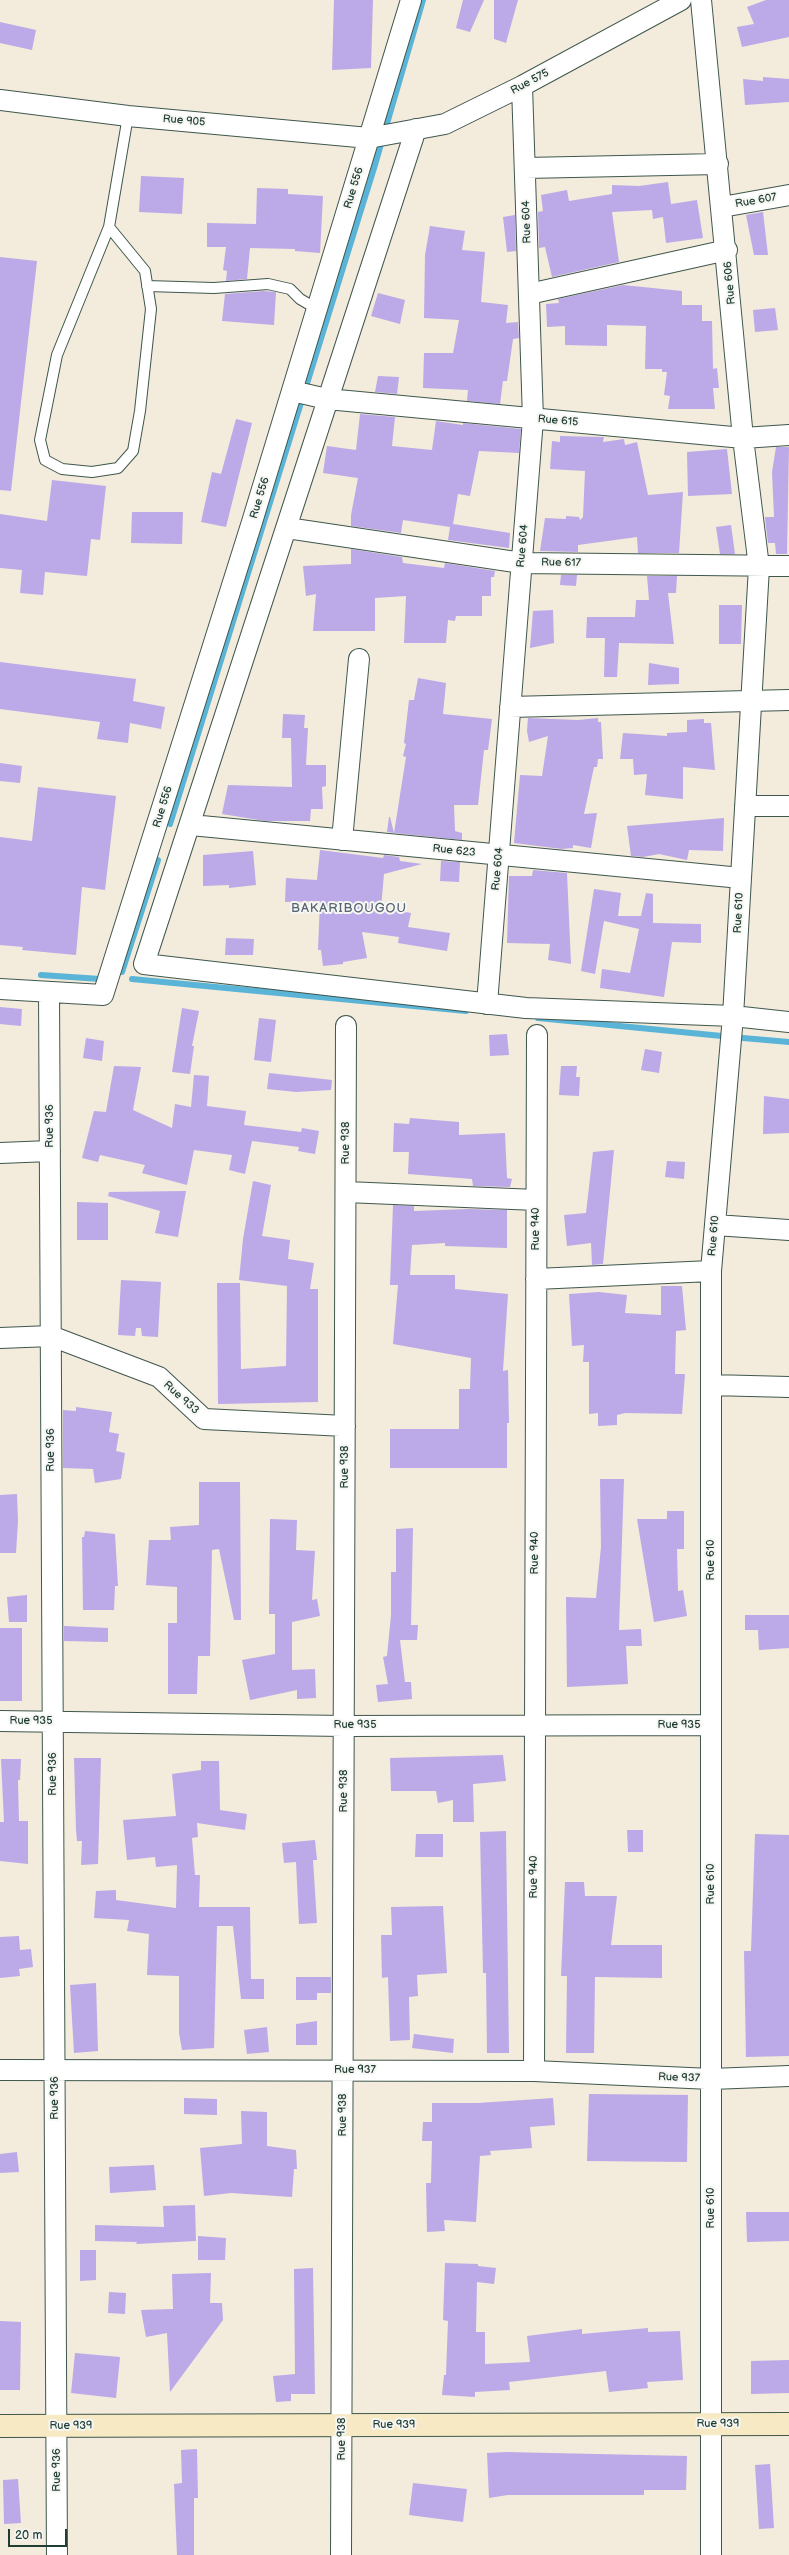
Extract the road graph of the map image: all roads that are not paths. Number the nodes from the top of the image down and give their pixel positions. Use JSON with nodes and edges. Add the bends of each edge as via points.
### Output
{"nodes":[{"id":1,"x":411,"y":0,"type":"edge"},
{"id":2,"x":681,"y":0,"type":"edge"},
{"id":3,"x":702,"y":0,"type":"edge"},
{"id":4,"x":522,"y":86,"type":"junction"},
{"id":5,"x":0,"y":100,"type":"edge"},
{"id":6,"x":128,"y":116,"type":"junction"},
{"id":7,"x":416,"y":129,"type":"junction"},
{"id":8,"x":380,"y":136,"type":"junction"},
{"id":9,"x":718,"y":164,"type":"junction"},
{"id":10,"x":524,"y":168,"type":"junction"},
{"id":11,"x":789,"y":195,"type":"edge"},
{"id":12,"x":722,"y":207,"type":"junction"},
{"id":13,"x":109,"y":227,"type":"junction"},
{"id":14,"x":727,"y":250,"type":"junction"},
{"id":15,"x":147,"y":286,"type":"junction"},
{"id":16,"x":529,"y":294,"type":"junction"},
{"id":17,"x":317,"y":309,"type":"junction"},
{"id":18,"x":308,"y":394,"type":"junction"},
{"id":19,"x":534,"y":419,"type":"junction"},
{"id":20,"x":789,"y":435,"type":"edge"},
{"id":21,"x":743,"y":438,"type":"junction"},
{"id":22,"x":287,"y":528,"type":"junction"},
{"id":23,"x":522,"y":563,"type":"junction"},
{"id":24,"x":789,"y":566,"type":"edge"},
{"id":25,"x":759,"y":567,"type":"junction"},
{"id":26,"x":359,"y":660,"type":"dead end"},
{"id":27,"x":752,"y":699,"type":"junction"},
{"id":28,"x":789,"y":700,"type":"edge"},
{"id":29,"x":510,"y":707,"type":"junction"},
{"id":30,"x":745,"y":806,"type":"junction"},
{"id":31,"x":789,"y":806,"type":"edge"},
{"id":32,"x":190,"y":825,"type":"junction"},
{"id":33,"x":153,"y":838,"type":"junction"},
{"id":34,"x":342,"y":840,"type":"junction"},
{"id":35,"x":184,"y":847,"type":"junction"},
{"id":36,"x":499,"y":855,"type":"junction"},
{"id":37,"x":741,"y":878,"type":"junction"},
{"id":38,"x":0,"y":989,"type":"edge"},
{"id":39,"x":49,"y":992,"type":"junction"},
{"id":40,"x":487,"y":1004,"type":"junction"},
{"id":41,"x":733,"y":1016,"type":"junction"},
{"id":42,"x":789,"y":1022,"type":"edge"},
{"id":43,"x":346,"y":1026,"type":"dead end"},
{"id":44,"x":537,"y":1035,"type":"dead end"},
{"id":45,"x":50,"y":1151,"type":"junction"},
{"id":46,"x":0,"y":1153,"type":"edge"},
{"id":47,"x":346,"y":1192,"type":"junction"},
{"id":48,"x":536,"y":1200,"type":"junction"},
{"id":49,"x":715,"y":1225,"type":"junction"},
{"id":50,"x":789,"y":1230,"type":"edge"},
{"id":51,"x":711,"y":1271,"type":"junction"},
{"id":52,"x":536,"y":1279,"type":"junction"},
{"id":53,"x":51,"y":1336,"type":"junction"},
{"id":54,"x":0,"y":1338,"type":"edge"},
{"id":55,"x":711,"y":1385,"type":"junction"},
{"id":56,"x":789,"y":1387,"type":"edge"},
{"id":57,"x":345,"y":1426,"type":"junction"},
{"id":58,"x":0,"y":1721,"type":"edge"},
{"id":59,"x":53,"y":1721,"type":"junction"},
{"id":60,"x":535,"y":1725,"type":"junction"},
{"id":61,"x":711,"y":1725,"type":"junction"},
{"id":62,"x":344,"y":1726,"type":"junction"},
{"id":63,"x":55,"y":2069,"type":"junction"},
{"id":64,"x":0,"y":2070,"type":"edge"},
{"id":65,"x":343,"y":2070,"type":"junction"},
{"id":66,"x":534,"y":2071,"type":"junction"},
{"id":67,"x":789,"y":2076,"type":"edge"},
{"id":68,"x":711,"y":2079,"type":"junction"},
{"id":69,"x":711,"y":2424,"type":"junction"},
{"id":70,"x":789,"y":2424,"type":"edge"},
{"id":71,"x":342,"y":2425,"type":"junction"},
{"id":72,"x":0,"y":2426,"type":"edge"},
{"id":73,"x":57,"y":2426,"type":"junction"},
{"id":74,"x":57,"y":2555,"type":"edge"},
{"id":75,"x":341,"y":2555,"type":"edge"},
{"id":76,"x":711,"y":2555,"type":"edge"}],
"edges":[{"from":1,"to":8,"type":"street","name":"Rue 556"},
{"from":2,"to":4,"type":"street","name":"Rue 575"},
{"from":3,"to":9,"type":"street","name":"Rue 606"},
{"from":4,"to":7,"type":"street","name":"Rue 575","via":[[445,124]]},
{"from":4,"to":10,"type":"street","name":"Rue 604"},
{"from":5,"to":6,"type":"street","name":"Rue 905"},
{"from":6,"to":8,"type":"street","name":"Rue 905"},
{"from":6,"to":13,"type":"lane"},
{"from":7,"to":8,"type":"street","name":"Rue 575"},
{"from":7,"to":18,"type":"street"},
{"from":8,"to":17,"type":"street","name":"Rue 556"},
{"from":9,"to":10,"type":"street"},
{"from":9,"to":12,"type":"street","name":"Rue 606"},
{"from":10,"to":16,"type":"street","name":"Rue 604"},
{"from":11,"to":12,"type":"street","name":"Rue 607"},
{"from":12,"to":14,"type":"street","name":"Rue 606"},
{"from":13,"to":15,"type":"lane","via":[[145,271]]},
{"from":13,"to":15,"type":"lane","via":[[55,362],[40,440],[45,460],[62,469],[92,472],[118,468],[133,451],[140,412],[150,309]]},
{"from":14,"to":16,"type":"street"},
{"from":14,"to":21,"type":"street","name":"Rue 606"},
{"from":15,"to":17,"type":"lane","via":[[214,288],[268,284],[290,289],[300,299]]},
{"from":16,"to":19,"type":"street","name":"Rue 604"},
{"from":17,"to":18,"type":"street","name":"Rue 556"},
{"from":18,"to":19,"type":"street","name":"Rue 615"},
{"from":18,"to":22,"type":"street"},
{"from":18,"to":33,"type":"street","name":"Rue 556"},
{"from":19,"to":21,"type":"street","name":"Rue 615"},
{"from":19,"to":23,"type":"street","name":"Rue 604"},
{"from":20,"to":21,"type":"street","name":"Rue 615"},
{"from":21,"to":25,"type":"street","name":"Rue 606"},
{"from":22,"to":23,"type":"street","name":"Rue 617"},
{"from":22,"to":32,"type":"street"},
{"from":23,"to":25,"type":"street","name":"Rue 617"},
{"from":23,"to":29,"type":"street","name":"Rue 604"},
{"from":24,"to":25,"type":"street","name":"Rue 617"},
{"from":25,"to":27,"type":"street","name":"Rue 610"},
{"from":26,"to":34,"type":"street"},
{"from":27,"to":28,"type":"street"},
{"from":27,"to":29,"type":"street"},
{"from":27,"to":30,"type":"street","name":"Rue 610"},
{"from":29,"to":36,"type":"street","name":"Rue 604"},
{"from":30,"to":31,"type":"street"},
{"from":30,"to":37,"type":"street","name":"Rue 610"},
{"from":32,"to":34,"type":"street","name":"Rue 623"},
{"from":32,"to":35,"type":"street"},
{"from":33,"to":35,"type":"street"},
{"from":33,"to":39,"type":"street","name":"Rue 556","via":[[103,995]]},
{"from":34,"to":36,"type":"street","name":"Rue 623"},
{"from":35,"to":40,"type":"street","via":[[144,964]]},
{"from":36,"to":37,"type":"street","name":"Rue 623"},
{"from":36,"to":40,"type":"street","name":"Rue 604"},
{"from":37,"to":41,"type":"street","name":"Rue 610"},
{"from":38,"to":39,"type":"street"},
{"from":39,"to":45,"type":"street","name":"Rue 936"},
{"from":40,"to":41,"type":"street","via":[[526,1008]]},
{"from":41,"to":42,"type":"street"},
{"from":41,"to":49,"type":"street","name":"Rue 610"},
{"from":43,"to":47,"type":"street","name":"Rue 938"},
{"from":44,"to":48,"type":"street","name":"Rue 940"},
{"from":45,"to":46,"type":"street"},
{"from":45,"to":53,"type":"street","name":"Rue 936"},
{"from":47,"to":48,"type":"street"},
{"from":47,"to":57,"type":"street","name":"Rue 938"},
{"from":48,"to":52,"type":"street","name":"Rue 940"},
{"from":49,"to":50,"type":"street"},
{"from":49,"to":51,"type":"street","name":"Rue 610"},
{"from":51,"to":52,"type":"street"},
{"from":51,"to":55,"type":"street","name":"Rue 610"},
{"from":52,"to":60,"type":"street","name":"Rue 940"},
{"from":53,"to":54,"type":"street","name":"Rue 933"},
{"from":53,"to":57,"type":"street","name":"Rue 933","via":[[159,1378],[204,1419]]},
{"from":53,"to":59,"type":"street","name":"Rue 936"},
{"from":55,"to":56,"type":"street"},
{"from":55,"to":61,"type":"street","name":"Rue 610"},
{"from":57,"to":62,"type":"street","name":"Rue 938"},
{"from":58,"to":59,"type":"street","name":"Rue 935"},
{"from":59,"to":62,"type":"street","name":"Rue 935"},
{"from":59,"to":63,"type":"street","name":"Rue 936"},
{"from":60,"to":61,"type":"street","name":"Rue 935"},
{"from":60,"to":62,"type":"street","name":"Rue 935"},
{"from":60,"to":66,"type":"street","name":"Rue 940"},
{"from":61,"to":68,"type":"street","name":"Rue 610"},
{"from":62,"to":65,"type":"street","name":"Rue 938"},
{"from":63,"to":64,"type":"street","name":"Rue 937"},
{"from":63,"to":65,"type":"street","name":"Rue 937"},
{"from":63,"to":73,"type":"street","name":"Rue 936"},
{"from":65,"to":66,"type":"street","name":"Rue 937"},
{"from":65,"to":71,"type":"street","name":"Rue 938"},
{"from":66,"to":68,"type":"street","name":"Rue 937"},
{"from":67,"to":68,"type":"street","name":"Rue 937"},
{"from":68,"to":69,"type":"street","name":"Rue 610"},
{"from":69,"to":70,"type":"main road","name":"Rue 939"},
{"from":69,"to":71,"type":"main road","name":"Rue 939"},
{"from":69,"to":76,"type":"street","name":"Rue 610"},
{"from":71,"to":73,"type":"main road","name":"Rue 939"},
{"from":71,"to":75,"type":"street","name":"Rue 938"},
{"from":72,"to":73,"type":"main road","name":"Rue 939"},
{"from":73,"to":74,"type":"street","name":"Rue 936"}]}
